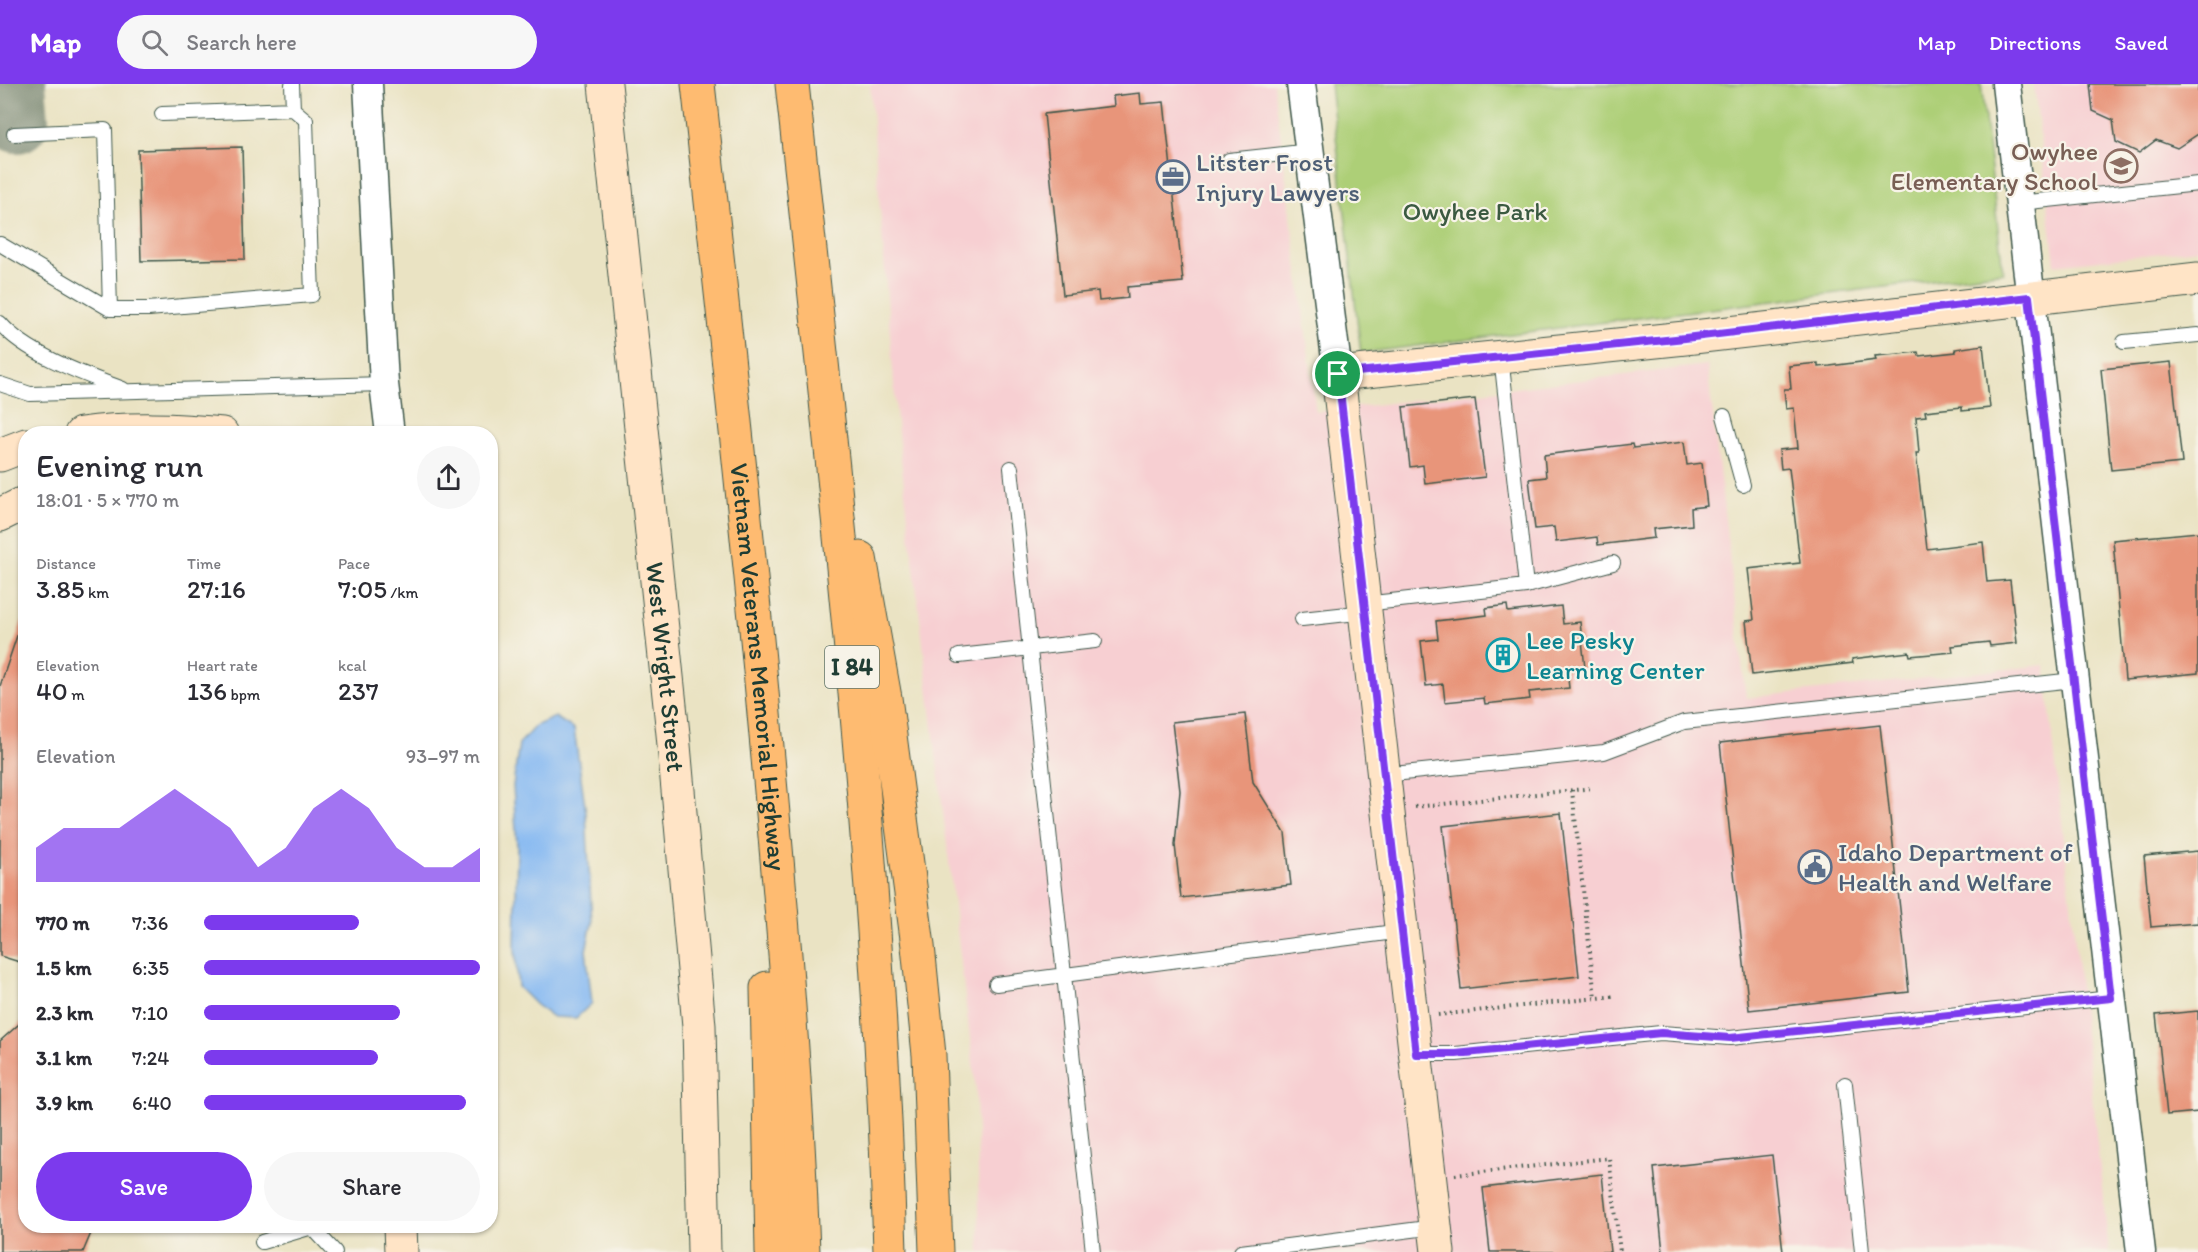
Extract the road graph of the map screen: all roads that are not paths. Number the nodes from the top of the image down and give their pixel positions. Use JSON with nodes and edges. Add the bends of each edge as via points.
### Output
{"nodes":[{"id":1,"x":292,"y":84,"type":"edge"},
{"id":2,"x":369,"y":84,"type":"edge"},
{"id":3,"x":605,"y":84,"type":"edge"},
{"id":4,"x":698,"y":84,"type":"edge"},
{"id":5,"x":792,"y":84,"type":"edge"},
{"id":6,"x":1301,"y":84,"type":"edge"},
{"id":7,"x":2006,"y":84,"type":"edge"},
{"id":8,"x":293,"y":109,"type":"junction"},
{"id":9,"x":162,"y":114,"type":"dead end"},
{"id":10,"x":15,"y":134,"type":"dead end"},
{"id":11,"x":1310,"y":151,"type":"junction"},
{"id":12,"x":1228,"y":160,"type":"dead end"},
{"id":13,"x":2198,"y":184,"type":"edge"},
{"id":14,"x":2019,"y":203,"type":"junction"},
{"id":15,"x":0,"y":244,"type":"edge"},
{"id":16,"x":2198,"y":279,"type":"edge"},
{"id":17,"x":2029,"y":297,"type":"junction"},
{"id":18,"x":110,"y":309,"type":"junction"},
{"id":19,"x":0,"y":323,"type":"edge"},
{"id":20,"x":819,"y":332,"type":"junction"},
{"id":21,"x":2198,"y":334,"type":"edge"},
{"id":22,"x":2124,"y":342,"type":"dead end"},
{"id":23,"x":1501,"y":356,"type":"junction"},
{"id":24,"x":1338,"y":374,"type":"junction"},
{"id":25,"x":0,"y":384,"type":"edge"},
{"id":26,"x":384,"y":384,"type":"junction"},
{"id":27,"x":130,"y":392,"type":"junction"},
{"id":28,"x":1724,"y":416,"type":"dead end"},
{"id":29,"x":389,"y":426,"type":"edge"},
{"id":30,"x":18,"y":448,"type":"edge"},
{"id":31,"x":0,"y":455,"type":"edge"},
{"id":32,"x":1011,"y":468,"type":"dead end"},
{"id":33,"x":1743,"y":485,"type":"dead end"},
{"id":34,"x":18,"y":506,"type":"edge"},
{"id":35,"x":0,"y":515,"type":"edge"},
{"id":36,"x":1613,"y":563,"type":"dead end"},
{"id":37,"x":1526,"y":586,"type":"junction"},
{"id":38,"x":1365,"y":608,"type":"junction"},
{"id":39,"x":1302,"y":619,"type":"dead end"},
{"id":40,"x":756,"y":630,"type":"junction"},
{"id":41,"x":1095,"y":641,"type":"dead end"},
{"id":42,"x":1030,"y":648,"type":"junction"},
{"id":43,"x":959,"y":656,"type":"dead end"},
{"id":44,"x":2074,"y":680,"type":"junction"},
{"id":45,"x":1384,"y":775,"type":"junction"},
{"id":46,"x":1402,"y":931,"type":"junction"},
{"id":47,"x":1064,"y":975,"type":"junction"},
{"id":48,"x":996,"y":984,"type":"dead end"},
{"id":49,"x":2111,"y":998,"type":"junction"},
{"id":50,"x":1416,"y":1054,"type":"junction"},
{"id":51,"x":1845,"y":1084,"type":"dead end"},
{"id":52,"x":301,"y":1233,"type":"edge"},
{"id":53,"x":321,"y":1233,"type":"edge"},
{"id":54,"x":400,"y":1233,"type":"edge"},
{"id":55,"x":1437,"y":1239,"type":"edge"},
{"id":56,"x":262,"y":1242,"type":"dead end"},
{"id":57,"x":335,"y":1252,"type":"edge"},
{"id":58,"x":401,"y":1252,"type":"edge"},
{"id":59,"x":704,"y":1252,"type":"edge"},
{"id":60,"x":772,"y":1252,"type":"edge"},
{"id":61,"x":803,"y":1252,"type":"edge"},
{"id":62,"x":890,"y":1252,"type":"edge"},
{"id":63,"x":936,"y":1252,"type":"edge"},
{"id":64,"x":1093,"y":1252,"type":"edge"},
{"id":65,"x":1241,"y":1252,"type":"edge"},
{"id":66,"x":1862,"y":1252,"type":"edge"},
{"id":67,"x":2141,"y":1252,"type":"edge"}],
"edges":[{"from":1,"to":8,"type":"lane"},
{"from":2,"to":26,"type":"street"},
{"from":3,"to":59,"type":"street","name":"West Wright Street","via":[[673,734],[699,1026]]},
{"from":4,"to":40,"type":"highway","name":"Vietnam Veterans Memorial Highway"},
{"from":5,"to":20,"type":"highway","number":"I 84"},
{"from":6,"to":11,"type":"street"},
{"from":7,"to":14,"type":"street"},
{"from":8,"to":9,"type":"lane"},
{"from":8,"to":18,"type":"lane","via":[[306,120],[312,295]]},
{"from":10,"to":18,"type":"lane","via":[[105,130]]},
{"from":11,"to":12,"type":"lane"},
{"from":11,"to":24,"type":"street"},
{"from":13,"to":14,"type":"lane"},
{"from":14,"to":17,"type":"street"},
{"from":15,"to":18,"type":"lane"},
{"from":16,"to":17,"type":"street"},
{"from":17,"to":23,"type":"street"},
{"from":17,"to":44,"type":"street"},
{"from":19,"to":27,"type":"lane","via":[[68,368]]},
{"from":20,"to":62,"type":"highway","number":"I 84","via":[[864,790],[886,1117]]},
{"from":20,"to":63,"type":"highway","via":[[885,698],[906,841],[928,1055]]},
{"from":21,"to":22,"type":"lane"},
{"from":23,"to":24,"type":"street"},
{"from":23,"to":37,"type":"lane"},
{"from":24,"to":38,"type":"street"},
{"from":25,"to":27,"type":"lane","via":[[30,394]]},
{"from":26,"to":27,"type":"lane"},
{"from":26,"to":29,"type":"street"},
{"from":28,"to":33,"type":"lane"},
{"from":30,"to":31,"type":"street"},
{"from":32,"to":42,"type":"lane"},
{"from":34,"to":35,"type":"street"},
{"from":36,"to":37,"type":"lane"},
{"from":37,"to":38,"type":"lane"},
{"from":38,"to":39,"type":"lane"},
{"from":38,"to":45,"type":"street"},
{"from":40,"to":60,"type":"highway"},
{"from":40,"to":61,"type":"highway","name":"Vietnam Veterans Memorial Highway","via":[[783,922]]},
{"from":41,"to":42,"type":"lane"},
{"from":42,"to":43,"type":"lane"},
{"from":42,"to":47,"type":"lane"},
{"from":44,"to":45,"type":"lane","via":[[1684,722],[1604,752]]},
{"from":44,"to":49,"type":"street"},
{"from":45,"to":46,"type":"street"},
{"from":46,"to":47,"type":"lane"},
{"from":46,"to":50,"type":"street"},
{"from":47,"to":48,"type":"lane"},
{"from":47,"to":64,"type":"lane"},
{"from":49,"to":50,"type":"lane","via":[[1730,1038],[1661,1033],[1456,1054]]},
{"from":49,"to":67,"type":"street"},
{"from":50,"to":55,"type":"street"},
{"from":51,"to":66,"type":"lane"},
{"from":52,"to":56,"type":"lane"},
{"from":53,"to":57,"type":"lane"},
{"from":54,"to":58,"type":"street"},
{"from":55,"to":65,"type":"lane"}]}
